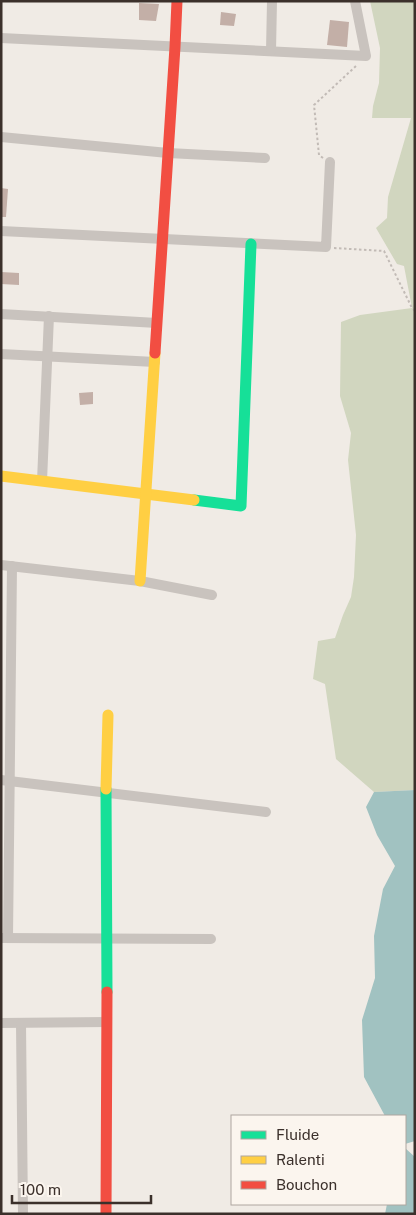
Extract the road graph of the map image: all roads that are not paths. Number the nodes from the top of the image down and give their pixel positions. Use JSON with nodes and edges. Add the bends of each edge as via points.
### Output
{"nodes":[{"id":1,"x":177,"y":1,"type":"edge"},
{"id":2,"x":272,"y":1,"type":"edge"},
{"id":3,"x":355,"y":1,"type":"edge"},
{"id":4,"x":1,"y":38,"type":"edge"},
{"id":5,"x":176,"y":47,"type":"junction"},
{"id":6,"x":271,"y":51,"type":"junction"},
{"id":7,"x":1,"y":137,"type":"edge"},
{"id":8,"x":168,"y":153,"type":"junction"},
{"id":9,"x":265,"y":158,"type":"dead end"},
{"id":10,"x":330,"y":162,"type":"road end"},
{"id":11,"x":1,"y":231,"type":"edge"},
{"id":12,"x":163,"y":240,"type":"junction"},
{"id":13,"x":251,"y":244,"type":"junction"},
{"id":14,"x":1,"y":314,"type":"edge"},
{"id":15,"x":49,"y":316,"type":"junction"},
{"id":16,"x":157,"y":323,"type":"junction"},
{"id":17,"x":1,"y":354,"type":"edge"},
{"id":18,"x":47,"y":357,"type":"junction"},
{"id":19,"x":155,"y":362,"type":"junction"},
{"id":20,"x":1,"y":476,"type":"edge"},
{"id":21,"x":42,"y":482,"type":"junction"},
{"id":22,"x":146,"y":494,"type":"junction"},
{"id":23,"x":7,"y":566,"type":"edge"},
{"id":24,"x":140,"y":581,"type":"junction"},
{"id":25,"x":212,"y":595,"type":"dead end"},
{"id":26,"x":108,"y":715,"type":"dead end"},
{"id":27,"x":6,"y":781,"type":"edge"},
{"id":28,"x":106,"y":793,"type":"junction"},
{"id":29,"x":266,"y":812,"type":"dead end"},
{"id":30,"x":5,"y":938,"type":"edge"},
{"id":31,"x":106,"y":938,"type":"junction"},
{"id":32,"x":211,"y":939,"type":"dead end"},
{"id":33,"x":107,"y":1022,"type":"junction"},
{"id":34,"x":1,"y":1023,"type":"edge"},
{"id":35,"x":22,"y":1024,"type":"junction"},
{"id":36,"x":23,"y":1214,"type":"edge"},
{"id":37,"x":106,"y":1214,"type":"edge"}],
"edges":[{"from":1,"to":5,"type":"street"},
{"from":2,"to":6,"type":"street"},
{"from":3,"to":6,"type":"street","via":[[366,56]]},
{"from":4,"to":5,"type":"street"},
{"from":5,"to":6,"type":"street"},
{"from":5,"to":8,"type":"street"},
{"from":7,"to":8,"type":"street"},
{"from":8,"to":9,"type":"street"},
{"from":8,"to":12,"type":"street"},
{"from":10,"to":13,"type":"street","via":[[326,247]]},
{"from":11,"to":12,"type":"street"},
{"from":12,"to":13,"type":"street"},
{"from":12,"to":16,"type":"street"},
{"from":13,"to":22,"type":"street","via":[[242,506]]},
{"from":14,"to":15,"type":"street"},
{"from":15,"to":16,"type":"street"},
{"from":15,"to":18,"type":"street"},
{"from":16,"to":19,"type":"street"},
{"from":17,"to":18,"type":"street"},
{"from":18,"to":19,"type":"street"},
{"from":18,"to":21,"type":"street"},
{"from":19,"to":22,"type":"street"},
{"from":20,"to":21,"type":"street"},
{"from":21,"to":22,"type":"street"},
{"from":22,"to":24,"type":"street"},
{"from":23,"to":24,"type":"street"},
{"from":23,"to":27,"type":"street"},
{"from":24,"to":25,"type":"street"},
{"from":26,"to":28,"type":"street"},
{"from":27,"to":28,"type":"street"},
{"from":27,"to":30,"type":"street"},
{"from":28,"to":29,"type":"street"},
{"from":28,"to":31,"type":"street"},
{"from":30,"to":31,"type":"street"},
{"from":31,"to":32,"type":"street"},
{"from":31,"to":33,"type":"street"},
{"from":33,"to":35,"type":"street"},
{"from":33,"to":37,"type":"street"},
{"from":34,"to":35,"type":"street"},
{"from":35,"to":36,"type":"street"}]}
